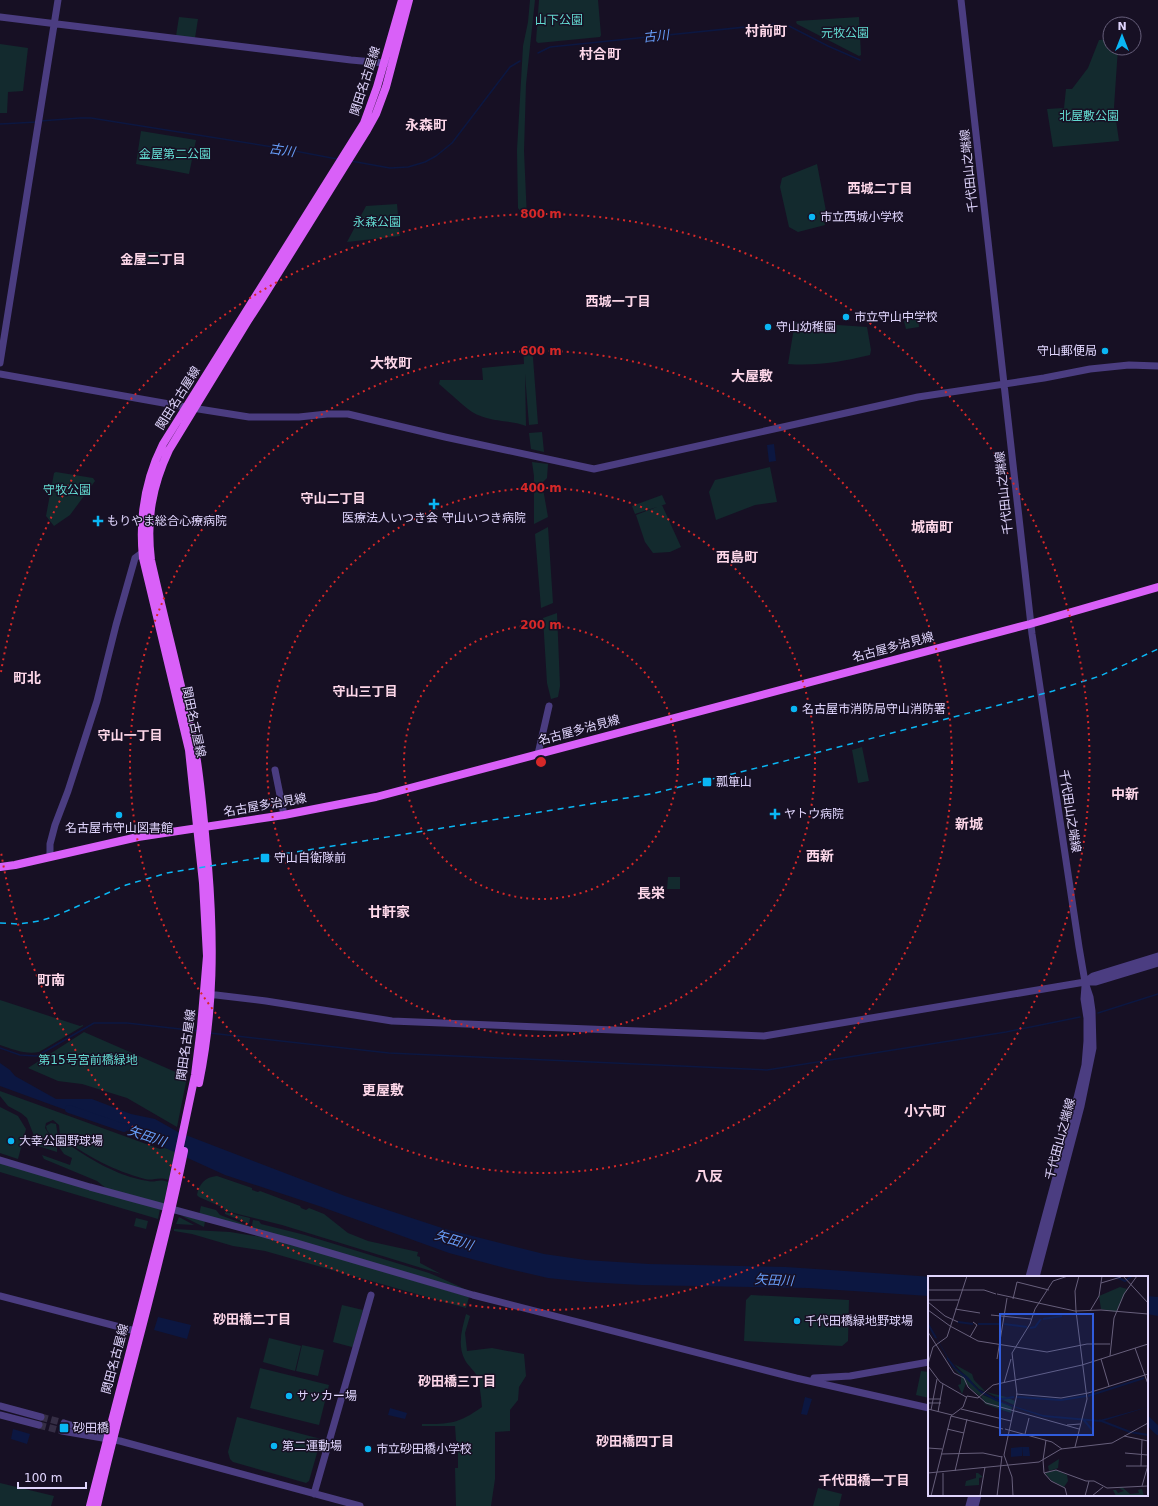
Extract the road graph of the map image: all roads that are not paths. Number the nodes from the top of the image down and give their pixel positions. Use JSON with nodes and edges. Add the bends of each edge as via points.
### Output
{"nodes":[{"id":1,"x":58,"y":0,"type":"edge"},
{"id":2,"x":402,"y":0,"type":"edge"},
{"id":3,"x":409,"y":0,"type":"edge"},
{"id":4,"x":961,"y":0,"type":"edge"},
{"id":5,"x":0,"y":18,"type":"edge"},
{"id":6,"x":54,"y":24,"type":"junction"},
{"id":7,"x":392,"y":61,"type":"junction"},
{"id":8,"x":384,"y":64,"type":"junction"},
{"id":9,"x":348,"y":155,"type":"junction"},
{"id":10,"x":0,"y":363,"type":"edge"},
{"id":11,"x":1158,"y":366,"type":"edge"},
{"id":12,"x":0,"y":374,"type":"edge"},
{"id":13,"x":1003,"y":384,"type":"junction"},
{"id":14,"x":189,"y":408,"type":"junction"},
{"id":15,"x":142,"y":552,"type":"junction"},
{"id":16,"x":1158,"y":587,"type":"edge"},
{"id":17,"x":1030,"y":624,"type":"junction"},
{"id":18,"x":549,"y":706,"type":"dead end"},
{"id":19,"x":538,"y":754,"type":"junction"},
{"id":20,"x":275,"y":770,"type":"dead end"},
{"id":21,"x":284,"y":815,"type":"junction"},
{"id":22,"x":201,"y":827,"type":"junction"},
{"id":23,"x":50,"y":857,"type":"junction"},
{"id":24,"x":0,"y":867,"type":"edge"},
{"id":25,"x":1158,"y":956,"type":"edge"},
{"id":26,"x":1158,"y":963,"type":"edge"},
{"id":27,"x":1085,"y":982,"type":"junction"},
{"id":28,"x":208,"y":995,"type":"junction"},
{"id":29,"x":1073,"y":1126,"type":"junction"},
{"id":30,"x":0,"y":1160,"type":"edge"},
{"id":31,"x":170,"y":1209,"type":"junction"},
{"id":32,"x":1029,"y":1276,"type":"edge"},
{"id":33,"x":1036,"y":1276,"type":"edge"},
{"id":34,"x":371,"y":1295,"type":"dead end"},
{"id":35,"x":0,"y":1296,"type":"edge"},
{"id":36,"x":138,"y":1332,"type":"junction"},
{"id":37,"x":928,"y":1362,"type":"edge"},
{"id":38,"x":796,"y":1378,"type":"junction"},
{"id":39,"x":0,"y":1406,"type":"edge"},
{"id":40,"x":928,"y":1408,"type":"edge"},
{"id":41,"x":0,"y":1415,"type":"edge"},
{"id":42,"x":41,"y":1416,"type":"tunnel mouth"},
{"id":43,"x":64,"y":1422,"type":"tunnel mouth"},
{"id":44,"x":39,"y":1425,"type":"tunnel mouth"},
{"id":45,"x":62,"y":1431,"type":"tunnel mouth"},
{"id":46,"x":112,"y":1439,"type":"junction"},
{"id":47,"x":314,"y":1494,"type":"junction"},
{"id":48,"x":972,"y":1496,"type":"edge"},
{"id":49,"x":978,"y":1496,"type":"edge"},
{"id":50,"x":90,"y":1506,"type":"edge"},
{"id":51,"x":96,"y":1506,"type":"edge"},
{"id":52,"x":360,"y":1506,"type":"edge"},
{"id":53,"x":969,"y":1506,"type":"edge"},
{"id":54,"x":975,"y":1506,"type":"edge"}],
"edges":[{"from":1,"to":6,"type":"street"},
{"from":2,"to":8,"type":"main road","name":"関田名古屋線"},
{"from":3,"to":7,"type":"main road","name":"関田名古屋線"},
{"from":4,"to":13,"type":"street","name":"千代田山之端線"},
{"from":5,"to":6,"type":"street"},
{"from":6,"to":8,"type":"street"},
{"from":6,"to":10,"type":"street"},
{"from":7,"to":8,"type":"street"},
{"from":7,"to":9,"type":"main road","name":"関田名古屋線","via":[[376,114]]},
{"from":8,"to":9,"type":"main road","name":"関田名古屋線","via":[[369,111]]},
{"from":9,"to":14,"type":"main road","name":"関田名古屋線"},
{"from":11,"to":13,"type":"street","via":[[1129,365]]},
{"from":12,"to":14,"type":"street"},
{"from":13,"to":14,"type":"street","via":[[918,397],[599,469],[348,414],[268,418]]},
{"from":13,"to":17,"type":"street","name":"千代田山之端線"},
{"from":14,"to":15,"type":"main road","name":"関田名古屋線","via":[[163,444],[153,467],[144,506]]},
{"from":14,"to":22,"type":"main road","name":"関田名古屋線","via":[[160,468],[151,499],[149,534],[151,560],[195,750],[200,780]]},
{"from":15,"to":22,"type":"main road","name":"関田名古屋線","via":[[189,750]]},
{"from":15,"to":23,"type":"street","via":[[135,558],[97,702],[55,825],[50,844]]},
{"from":16,"to":17,"type":"main road","name":"名古屋多治見線"},
{"from":17,"to":19,"type":"main road","name":"名古屋多治見線"},
{"from":17,"to":27,"type":"street","name":"千代田山之端線"},
{"from":18,"to":19,"type":"street"},
{"from":19,"to":21,"type":"main road","name":"名古屋多治見線","via":[[376,797]]},
{"from":20,"to":21,"type":"street"},
{"from":21,"to":22,"type":"main road","name":"名古屋多治見線"},
{"from":22,"to":23,"type":"main road","name":"名古屋多治見線","via":[[138,837]]},
{"from":22,"to":28,"type":"main road","name":"関田名古屋線"},
{"from":23,"to":24,"type":"main road","name":"名古屋多治見線"},
{"from":25,"to":27,"type":"street","via":[[1093,976]]},
{"from":26,"to":27,"type":"street","via":[[1096,982]]},
{"from":27,"to":28,"type":"street","via":[[764,1036],[392,1021],[266,1001]]},
{"from":27,"to":29,"type":"street","name":"千代田山之端線","via":[[1092,1011],[1093,1048]]},
{"from":28,"to":31,"type":"main road","name":"関田名古屋線","via":[[204,1055]]},
{"from":29,"to":32,"type":"street","name":"千代田山之端線"},
{"from":29,"to":33,"type":"street","name":"千代田山之端線"},
{"from":30,"to":31,"type":"street"},
{"from":31,"to":36,"type":"main road","name":"関田名古屋線"},
{"from":31,"to":38,"type":"street","via":[[479,1297]]},
{"from":34,"to":47,"type":"street"},
{"from":35,"to":36,"type":"street"},
{"from":36,"to":46,"type":"main road","name":"関田名古屋線"},
{"from":37,"to":38,"type":"street","via":[[850,1376]]},
{"from":38,"to":40,"type":"street"},
{"from":39,"to":42,"type":"street"},
{"from":41,"to":44,"type":"street"},
{"from":43,"to":46,"type":"street"},
{"from":45,"to":46,"type":"street"},
{"from":46,"to":47,"type":"street"},
{"from":46,"to":50,"type":"main road","name":"関田名古屋線"},
{"from":46,"to":51,"type":"main road","name":"関田名古屋線"},
{"from":47,"to":52,"type":"street"},
{"from":48,"to":53,"type":"street"},
{"from":49,"to":54,"type":"street"}]}
